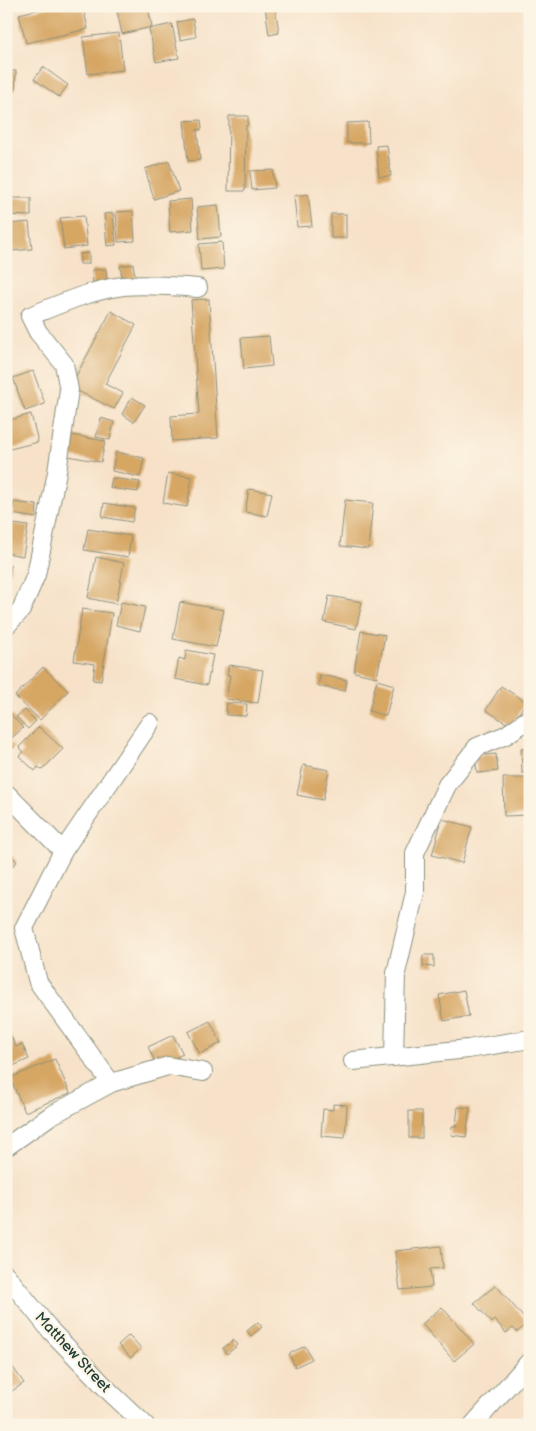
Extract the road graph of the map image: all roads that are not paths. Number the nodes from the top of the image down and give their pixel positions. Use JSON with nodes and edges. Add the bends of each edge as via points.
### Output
{"nodes":[{"id":1,"x":198,"y":288,"type":"dead end"},
{"id":2,"x":14,"y":611,"type":"edge"},
{"id":3,"x":6,"y":626,"type":"edge"},
{"id":4,"x":530,"y":718,"type":"edge"},
{"id":5,"x":150,"y":723,"type":"dead end"},
{"id":6,"x":6,"y":793,"type":"edge"},
{"id":7,"x":63,"y":851,"type":"junction"},
{"id":8,"x":530,"y":1039,"type":"edge"},
{"id":9,"x":394,"y":1057,"type":"junction"},
{"id":10,"x":352,"y":1062,"type":"dead end"},
{"id":11,"x":204,"y":1072,"type":"dead end"},
{"id":12,"x":111,"y":1083,"type":"junction"},
{"id":13,"x":6,"y":1147,"type":"edge"},
{"id":14,"x":6,"y":1275,"type":"edge"},
{"id":15,"x":530,"y":1361,"type":"edge"},
{"id":16,"x":145,"y":1425,"type":"edge"},
{"id":17,"x":474,"y":1425,"type":"edge"}],
"edges":[{"from":1,"to":2,"type":"street","via":[[122,286],[30,316],[38,332],[64,364],[69,390],[57,472],[36,575]]},
{"from":2,"to":3,"type":"street"},
{"from":4,"to":9,"type":"street","via":[[506,735],[477,747],[447,785],[415,853],[415,892],[396,973]]},
{"from":5,"to":7,"type":"street"},
{"from":6,"to":7,"type":"street"},
{"from":7,"to":12,"type":"street","via":[[24,928],[38,982]]},
{"from":8,"to":9,"type":"street"},
{"from":9,"to":10,"type":"street"},
{"from":11,"to":12,"type":"street","via":[[168,1066]]},
{"from":12,"to":13,"type":"street","via":[[50,1116]]},
{"from":14,"to":16,"type":"street","name":"Matthew Street","via":[[51,1330]]},
{"from":15,"to":17,"type":"street"}]}
